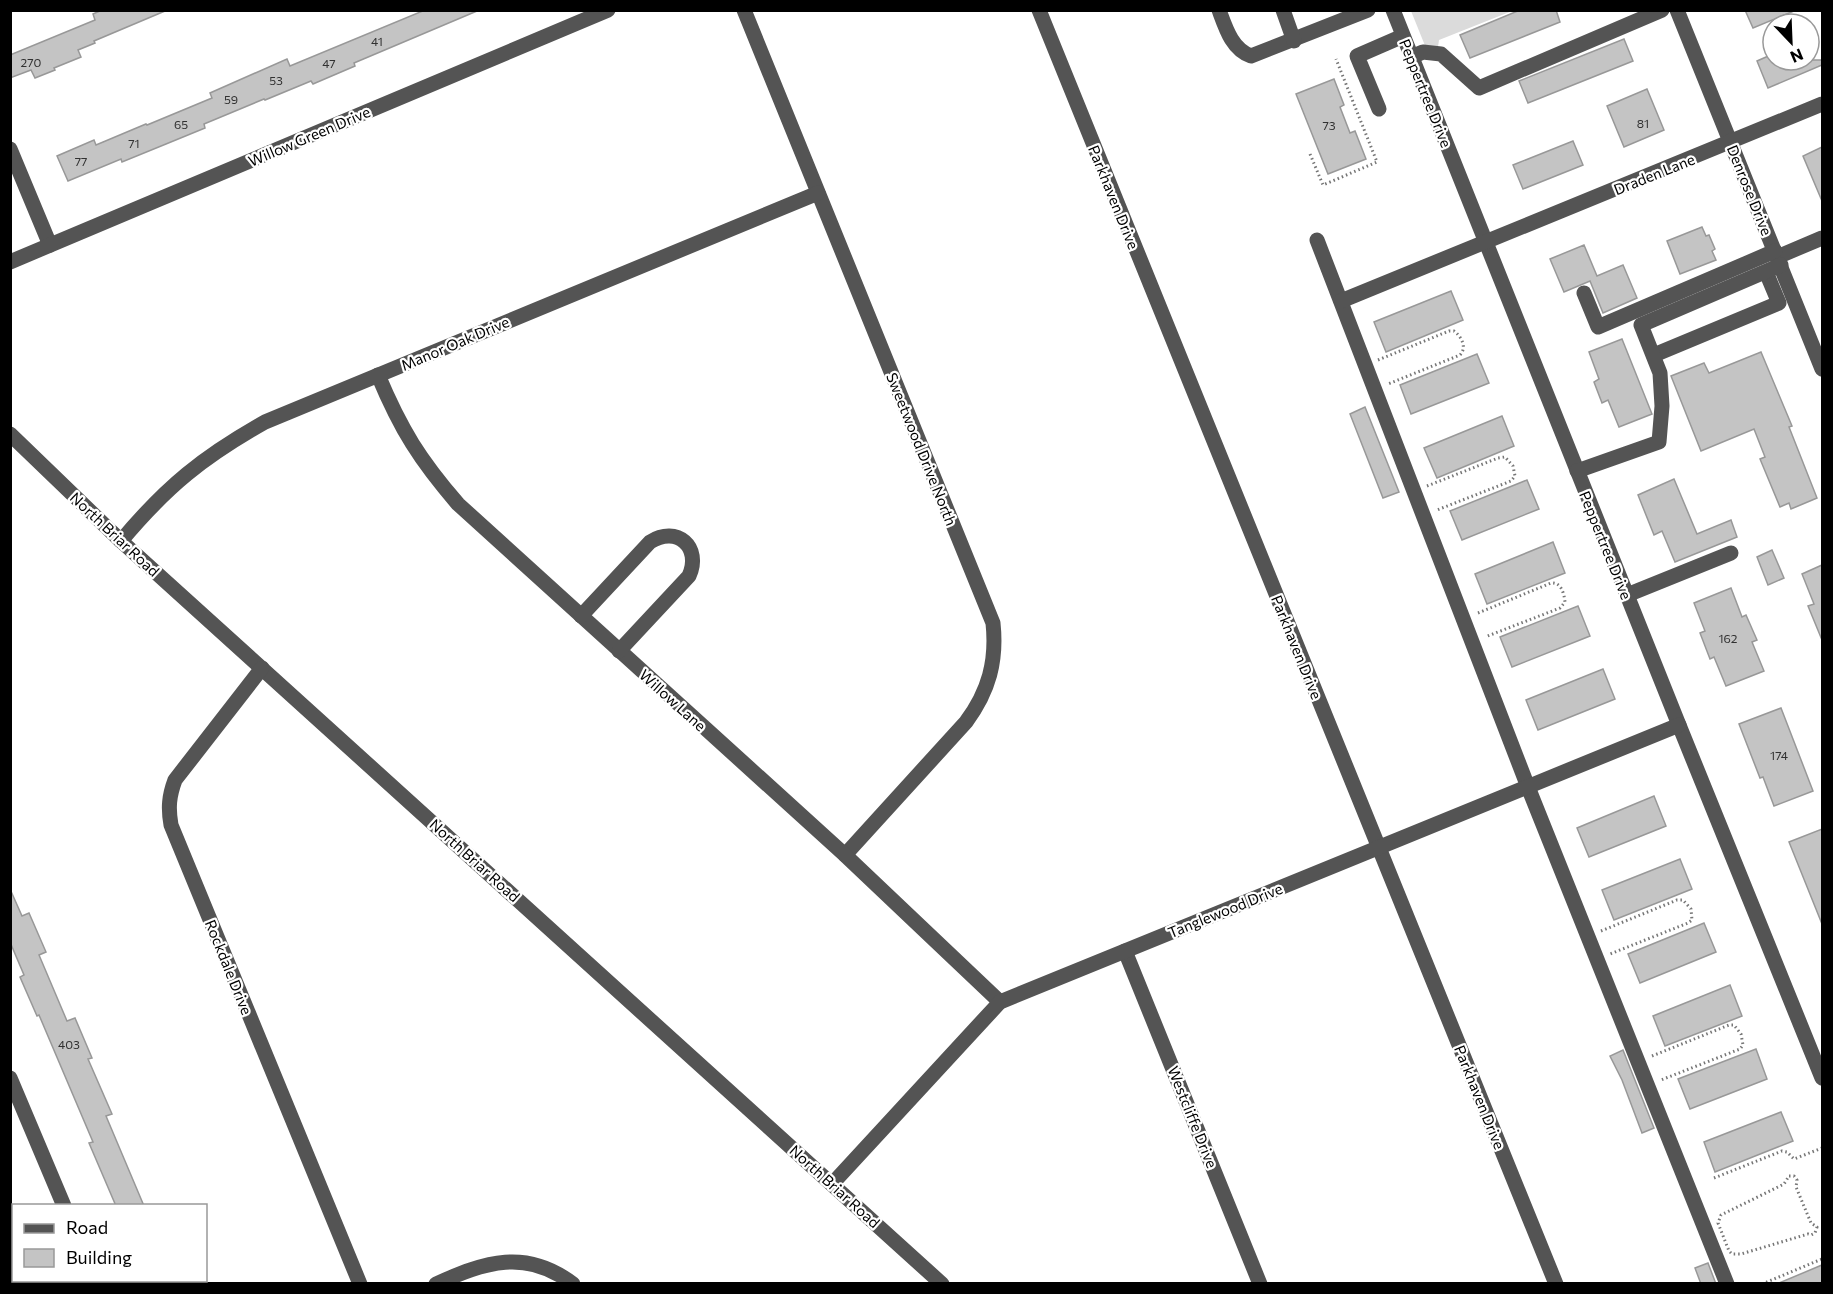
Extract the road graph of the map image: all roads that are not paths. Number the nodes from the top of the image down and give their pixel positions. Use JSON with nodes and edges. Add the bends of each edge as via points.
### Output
{"nodes":[{"id":1,"x":608,"y":10,"type":"edge"},
{"id":2,"x":744,"y":10,"type":"edge"},
{"id":3,"x":1039,"y":10,"type":"edge"},
{"id":4,"x":1219,"y":10,"type":"edge"},
{"id":5,"x":1283,"y":10,"type":"edge"},
{"id":6,"x":1368,"y":10,"type":"edge"},
{"id":7,"x":1393,"y":10,"type":"edge"},
{"id":8,"x":1662,"y":10,"type":"edge"},
{"id":9,"x":1677,"y":10,"type":"edge"},
{"id":10,"x":1403,"y":36,"type":"junction"},
{"id":11,"x":1294,"y":40,"type":"junction"},
{"id":12,"x":1411,"y":57,"type":"junction"},
{"id":13,"x":1822,"y":104,"type":"edge"},
{"id":14,"x":1379,"y":109,"type":"dead end"},
{"id":15,"x":1731,"y":142,"type":"junction"},
{"id":16,"x":10,"y":149,"type":"edge"},
{"id":17,"x":818,"y":193,"type":"junction"},
{"id":18,"x":1822,"y":238,"type":"edge"},
{"id":19,"x":1317,"y":240,"type":"dead end"},
{"id":20,"x":1486,"y":243,"type":"junction"},
{"id":21,"x":50,"y":245,"type":"junction"},
{"id":22,"x":1775,"y":261,"type":"junction"},
{"id":23,"x":10,"y":262,"type":"edge"},
{"id":24,"x":1584,"y":293,"type":"dead end"},
{"id":25,"x":1341,"y":302,"type":"junction"},
{"id":26,"x":1654,"y":355,"type":"junction"},
{"id":27,"x":1822,"y":369,"type":"edge"},
{"id":28,"x":378,"y":375,"type":"junction"},
{"id":29,"x":10,"y":434,"type":"edge"},
{"id":30,"x":1577,"y":471,"type":"junction"},
{"id":31,"x":121,"y":541,"type":"junction"},
{"id":32,"x":1731,"y":553,"type":"dead end"},
{"id":33,"x":1627,"y":596,"type":"junction"},
{"id":34,"x":581,"y":616,"type":"junction"},
{"id":35,"x":619,"y":651,"type":"junction"},
{"id":36,"x":262,"y":668,"type":"junction"},
{"id":37,"x":1679,"y":725,"type":"junction"},
{"id":38,"x":1528,"y":787,"type":"junction"},
{"id":39,"x":1378,"y":847,"type":"junction"},
{"id":40,"x":845,"y":855,"type":"junction"},
{"id":41,"x":1125,"y":951,"type":"junction"},
{"id":42,"x":1000,"y":1002,"type":"junction"},
{"id":43,"x":10,"y":1078,"type":"edge"},
{"id":44,"x":1822,"y":1078,"type":"edge"},
{"id":45,"x":833,"y":1183,"type":"junction"},
{"id":46,"x":63,"y":1204,"type":"edge"},
{"id":47,"x":360,"y":1284,"type":"edge"},
{"id":48,"x":436,"y":1284,"type":"edge"},
{"id":49,"x":573,"y":1284,"type":"edge"},
{"id":50,"x":942,"y":1284,"type":"edge"},
{"id":51,"x":1260,"y":1284,"type":"edge"},
{"id":52,"x":1556,"y":1284,"type":"edge"},
{"id":53,"x":1727,"y":1284,"type":"edge"}],
"edges":[{"from":1,"to":21,"type":"street","name":"Willow Green Drive"},
{"from":2,"to":17,"type":"street","name":"Sweetwood Drive North"},
{"from":3,"to":39,"type":"street","name":"Parkhaven Drive"},
{"from":4,"to":11,"type":"street","via":[[1229,37],[1242,53],[1251,56]]},
{"from":5,"to":11,"type":"street"},
{"from":6,"to":11,"type":"street"},
{"from":7,"to":10,"type":"street","name":"Peppertree Drive"},
{"from":8,"to":12,"type":"street","via":[[1479,88],[1441,54],[1423,52]]},
{"from":9,"to":15,"type":"street","name":"Denrose Drive"},
{"from":10,"to":12,"type":"street","name":"Peppertree Drive"},
{"from":10,"to":14,"type":"street","via":[[1357,56]]},
{"from":12,"to":20,"type":"street","name":"Peppertree Drive"},
{"from":13,"to":15,"type":"street","name":"Draden Lane"},
{"from":15,"to":20,"type":"street","name":"Draden Lane"},
{"from":15,"to":22,"type":"street","name":"Denrose Drive"},
{"from":16,"to":21,"type":"street"},
{"from":17,"to":28,"type":"street","name":"Manor Oak Drive"},
{"from":17,"to":40,"type":"street","name":"Sweetwood Drive North","via":[[993,623],[995,643],[988,683],[978,706]]},
{"from":18,"to":22,"type":"street"},
{"from":19,"to":25,"type":"street"},
{"from":20,"to":25,"type":"street","name":"Draden Lane"},
{"from":20,"to":30,"type":"street","name":"Peppertree Drive"},
{"from":21,"to":23,"type":"street","name":"Willow Green Drive"},
{"from":22,"to":24,"type":"street","via":[[1598,327]]},
{"from":22,"to":26,"type":"street","via":[[1779,303]]},
{"from":22,"to":26,"type":"street","via":[[1641,325]]},
{"from":22,"to":27,"type":"street","name":"Denrose Drive"},
{"from":25,"to":38,"type":"street"},
{"from":26,"to":30,"type":"street","via":[[1660,373],[1662,406],[1659,442]]},
{"from":28,"to":31,"type":"street","name":"Manor Oak Drive","via":[[265,422],[223,447],[176,482]]},
{"from":28,"to":34,"type":"street","name":"Willow Lane","via":[[395,416],[430,471],[459,504]]},
{"from":29,"to":31,"type":"street","name":"North Briar Road"},
{"from":30,"to":33,"type":"street","name":"Peppertree Drive"},
{"from":31,"to":36,"type":"street","name":"North Briar Road"},
{"from":32,"to":33,"type":"street"},
{"from":33,"to":37,"type":"street","name":"Peppertree Drive"},
{"from":34,"to":35,"type":"street","name":"Willow Lane"},
{"from":34,"to":35,"type":"street","via":[[657,537],[674,536],[687,545],[693,560],[689,576]]},
{"from":35,"to":40,"type":"street","name":"Willow Lane"},
{"from":36,"to":45,"type":"street","name":"North Briar Road"},
{"from":36,"to":47,"type":"street","name":"Rockdale Drive","via":[[175,780],[169,817]]},
{"from":37,"to":38,"type":"street","name":"Tanglewood Drive"},
{"from":37,"to":44,"type":"street","name":"Peppertree Drive"},
{"from":38,"to":39,"type":"street","name":"Tanglewood Drive"},
{"from":38,"to":53,"type":"street"},
{"from":39,"to":41,"type":"street","name":"Tanglewood Drive"},
{"from":39,"to":52,"type":"street","name":"Parkhaven Drive"},
{"from":40,"to":42,"type":"street","name":"Willow Lane"},
{"from":41,"to":42,"type":"street","name":"Tanglewood Drive"},
{"from":41,"to":51,"type":"street","name":"Westcliffe Drive"},
{"from":42,"to":45,"type":"street","name":"Tanglewood Drive"},
{"from":43,"to":46,"type":"street"},
{"from":45,"to":50,"type":"street","name":"North Briar Road"},
{"from":48,"to":49,"type":"street","via":[[481,1265],[503,1261],[546,1268]]}]}
